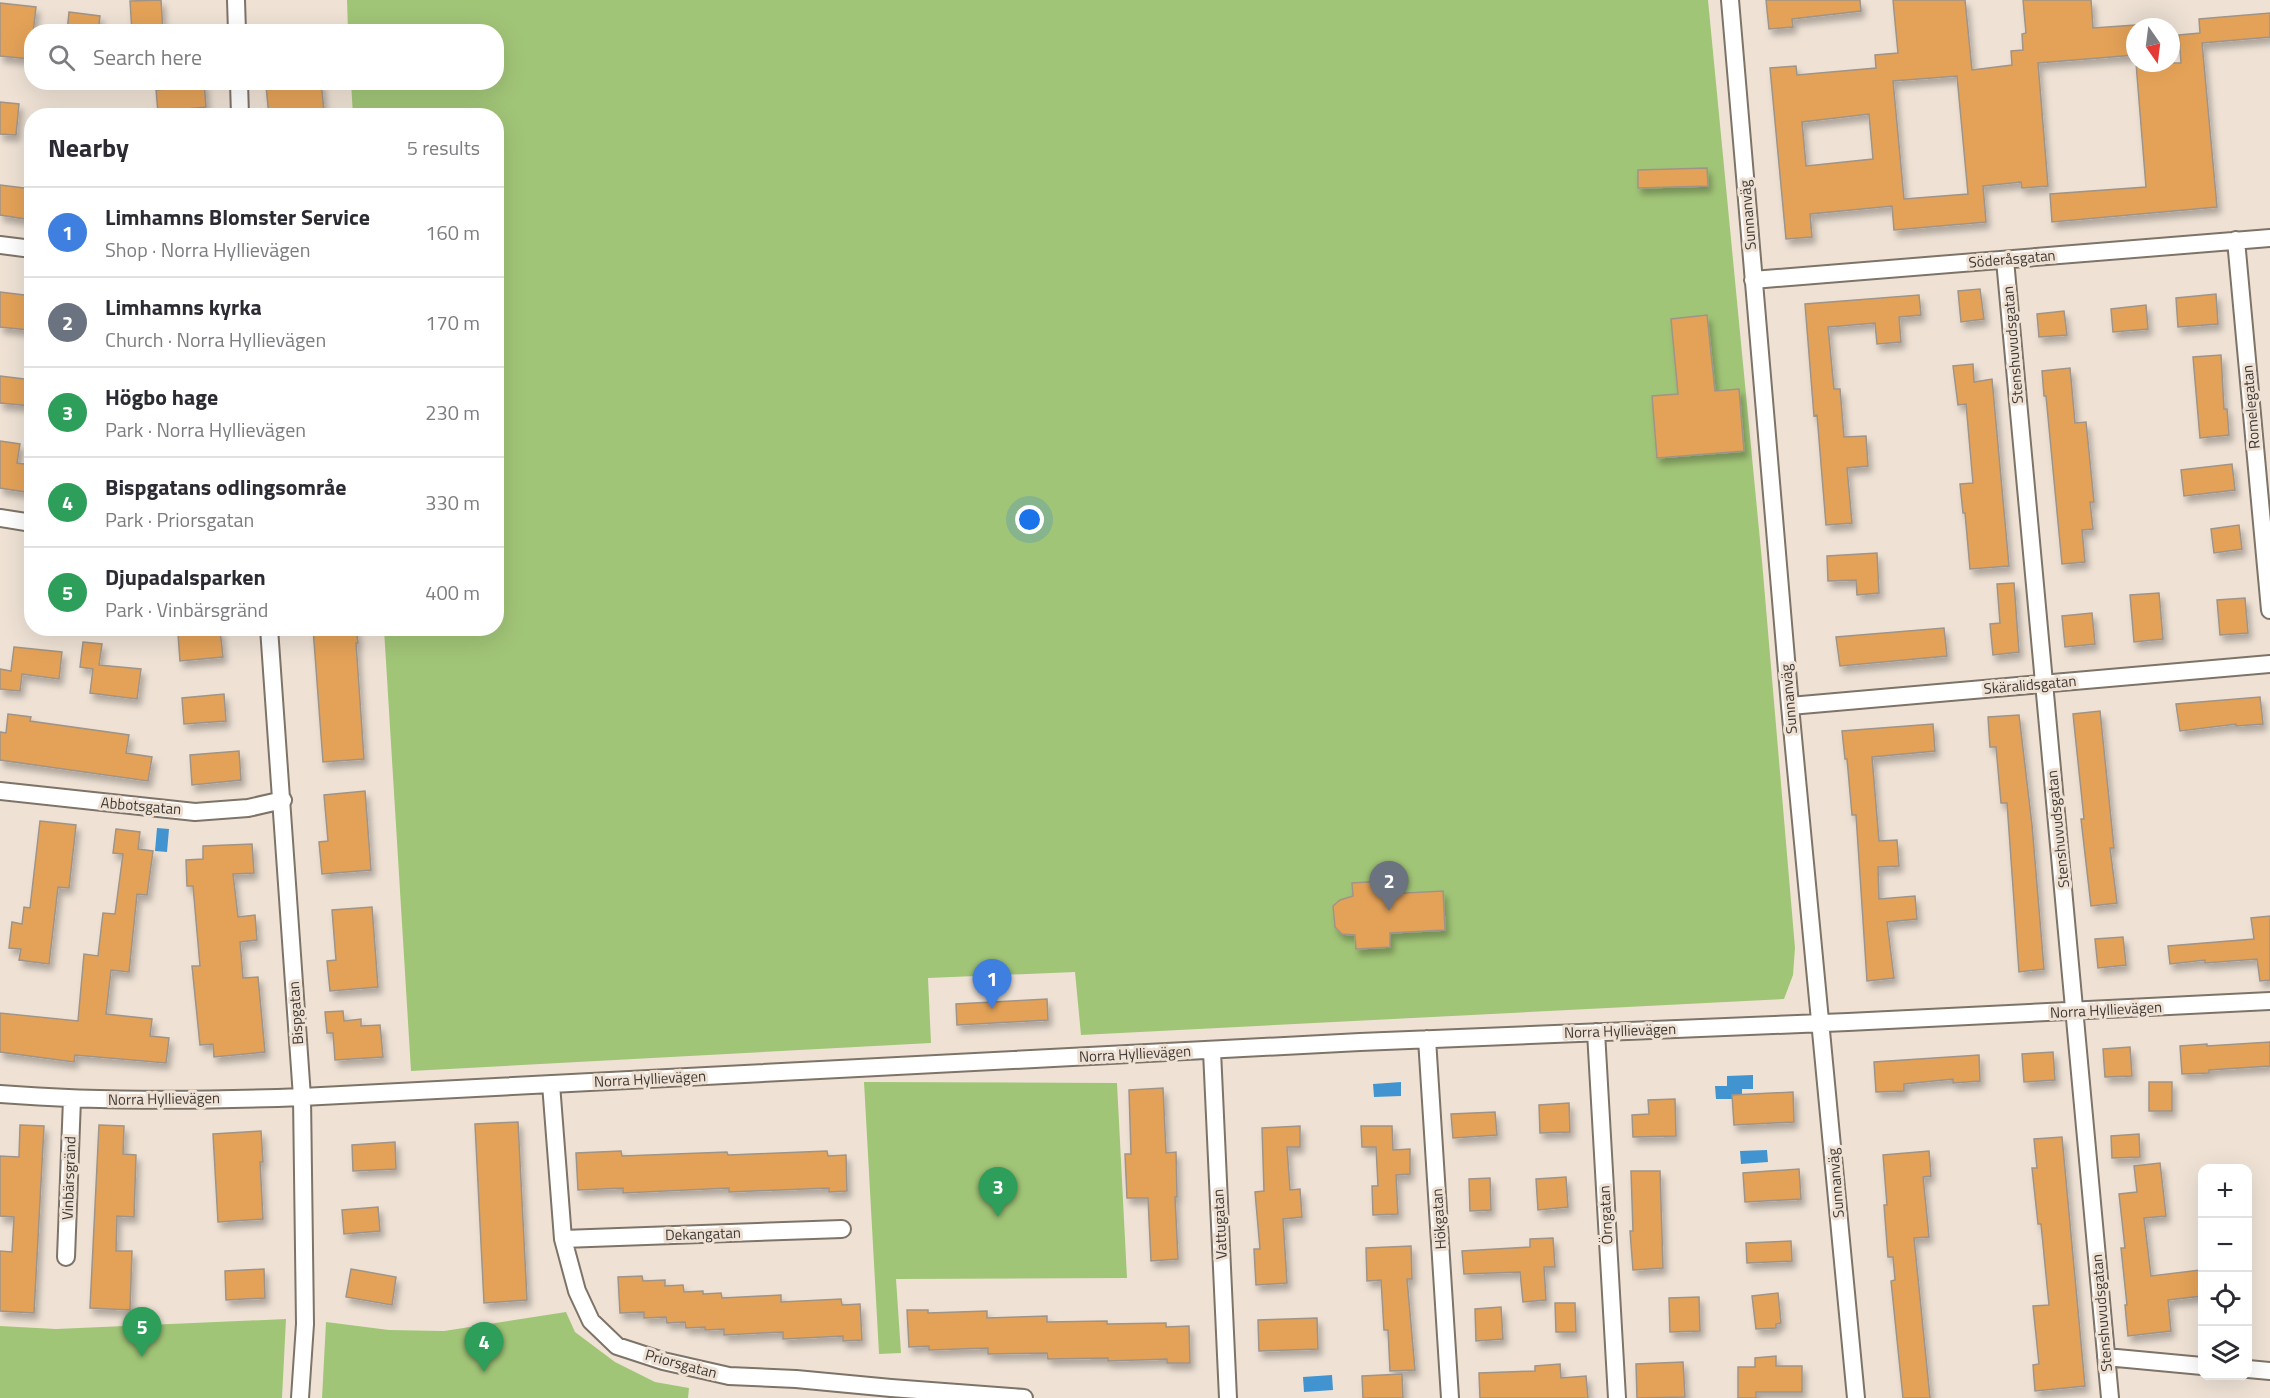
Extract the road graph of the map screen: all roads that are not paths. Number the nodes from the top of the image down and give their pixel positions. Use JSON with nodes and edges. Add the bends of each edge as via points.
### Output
{"nodes":[{"id":1,"x":236,"y":0,"type":"edge"},
{"id":2,"x":1730,"y":0,"type":"edge"},
{"id":3,"x":237,"y":24,"type":"edge"},
{"id":4,"x":239,"y":90,"type":"edge"},
{"id":5,"x":240,"y":108,"type":"edge"},
{"id":6,"x":2270,"y":238,"type":"edge"},
{"id":7,"x":2236,"y":240,"type":"junction"},
{"id":8,"x":0,"y":245,"type":"edge"},
{"id":9,"x":24,"y":248,"type":"edge"},
{"id":10,"x":2005,"y":260,"type":"junction"},
{"id":11,"x":1753,"y":280,"type":"junction"},
{"id":12,"x":0,"y":518,"type":"edge"},
{"id":13,"x":24,"y":522,"type":"edge"},
{"id":14,"x":2270,"y":610,"type":"edge"},
{"id":15,"x":270,"y":636,"type":"edge"},
{"id":16,"x":2270,"y":663,"type":"edge"},
{"id":17,"x":2043,"y":683,"type":"junction"},
{"id":18,"x":1790,"y":706,"type":"junction"},
{"id":19,"x":0,"y":791,"type":"edge"},
{"id":20,"x":282,"y":800,"type":"junction"},
{"id":21,"x":2270,"y":1001,"type":"edge"},
{"id":22,"x":2075,"y":1012,"type":"junction"},
{"id":23,"x":1821,"y":1023,"type":"junction"},
{"id":24,"x":1596,"y":1032,"type":"junction"},
{"id":25,"x":1427,"y":1040,"type":"junction"},
{"id":26,"x":1212,"y":1051,"type":"junction"},
{"id":27,"x":552,"y":1084,"type":"junction"},
{"id":28,"x":0,"y":1094,"type":"edge"},
{"id":29,"x":302,"y":1097,"type":"junction"},
{"id":30,"x":72,"y":1100,"type":"junction"},
{"id":31,"x":842,"y":1229,"type":"dead end"},
{"id":32,"x":563,"y":1239,"type":"junction"},
{"id":33,"x":66,"y":1257,"type":"dead end"},
{"id":34,"x":2106,"y":1357,"type":"junction"},
{"id":35,"x":2198,"y":1365,"type":"edge"},
{"id":36,"x":2252,"y":1369,"type":"edge"},
{"id":37,"x":2270,"y":1371,"type":"edge"},
{"id":38,"x":300,"y":1398,"type":"edge"},
{"id":39,"x":1024,"y":1398,"type":"edge"},
{"id":40,"x":1228,"y":1398,"type":"edge"},
{"id":41,"x":1450,"y":1398,"type":"edge"},
{"id":42,"x":1617,"y":1398,"type":"edge"},
{"id":43,"x":1856,"y":1398,"type":"edge"},
{"id":44,"x":2110,"y":1398,"type":"edge"}],
"edges":[{"from":1,"to":3,"type":"street"},
{"from":2,"to":11,"type":"street","name":"Sunnanväg"},
{"from":4,"to":5,"type":"street"},
{"from":6,"to":7,"type":"street","name":"Söderåsgatan"},
{"from":7,"to":10,"type":"street","name":"Söderåsgatan"},
{"from":7,"to":14,"type":"street","name":"Romelegatan"},
{"from":8,"to":9,"type":"street"},
{"from":10,"to":11,"type":"street","name":"Söderåsgatan"},
{"from":10,"to":17,"type":"street","name":"Stenshuvudsgatan"},
{"from":11,"to":18,"type":"street","name":"Sunnanväg"},
{"from":12,"to":13,"type":"street"},
{"from":15,"to":20,"type":"street","name":"Bispgatan"},
{"from":16,"to":17,"type":"street","name":"Skäralidsgatan"},
{"from":17,"to":18,"type":"street","name":"Skäralidsgatan"},
{"from":17,"to":22,"type":"street","name":"Stenshuvudsgatan"},
{"from":18,"to":23,"type":"street","name":"Sunnanväg"},
{"from":19,"to":20,"type":"street","name":"Abbotsgatan","via":[[195,812],[248,808]]},
{"from":20,"to":29,"type":"street","name":"Bispgatan"},
{"from":21,"to":22,"type":"street","name":"Norra Hyllievägen"},
{"from":22,"to":23,"type":"street","name":"Norra Hyllievägen"},
{"from":22,"to":34,"type":"street","name":"Stenshuvudsgatan"},
{"from":23,"to":24,"type":"street","name":"Norra Hyllievägen"},
{"from":23,"to":43,"type":"street","name":"Sunnanväg"},
{"from":24,"to":25,"type":"street","name":"Norra Hyllievägen"},
{"from":24,"to":42,"type":"street","name":"Örngatan"},
{"from":25,"to":26,"type":"street","name":"Norra Hyllievägen"},
{"from":25,"to":41,"type":"street","name":"Hökgatan"},
{"from":26,"to":27,"type":"street","name":"Norra Hyllievägen"},
{"from":26,"to":40,"type":"street","name":"Vattugatan"},
{"from":27,"to":29,"type":"street","name":"Norra Hyllievägen"},
{"from":27,"to":32,"type":"street","name":"Priorsgatan"},
{"from":28,"to":30,"type":"street","name":"Norra Hyllievägen"},
{"from":29,"to":30,"type":"street","name":"Norra Hyllievägen"},
{"from":29,"to":38,"type":"street","name":"Bispgatan","via":[[305,1324]]},
{"from":30,"to":33,"type":"street","name":"Vinbärsgränd"},
{"from":31,"to":32,"type":"street","name":"Dekangatan"},
{"from":32,"to":39,"type":"street","name":"Priorsgatan","via":[[577,1291],[591,1321],[617,1346],[729,1376]]},
{"from":34,"to":35,"type":"street"},
{"from":34,"to":44,"type":"street","name":"Stenshuvudsgatan"},
{"from":36,"to":37,"type":"street"}]}
